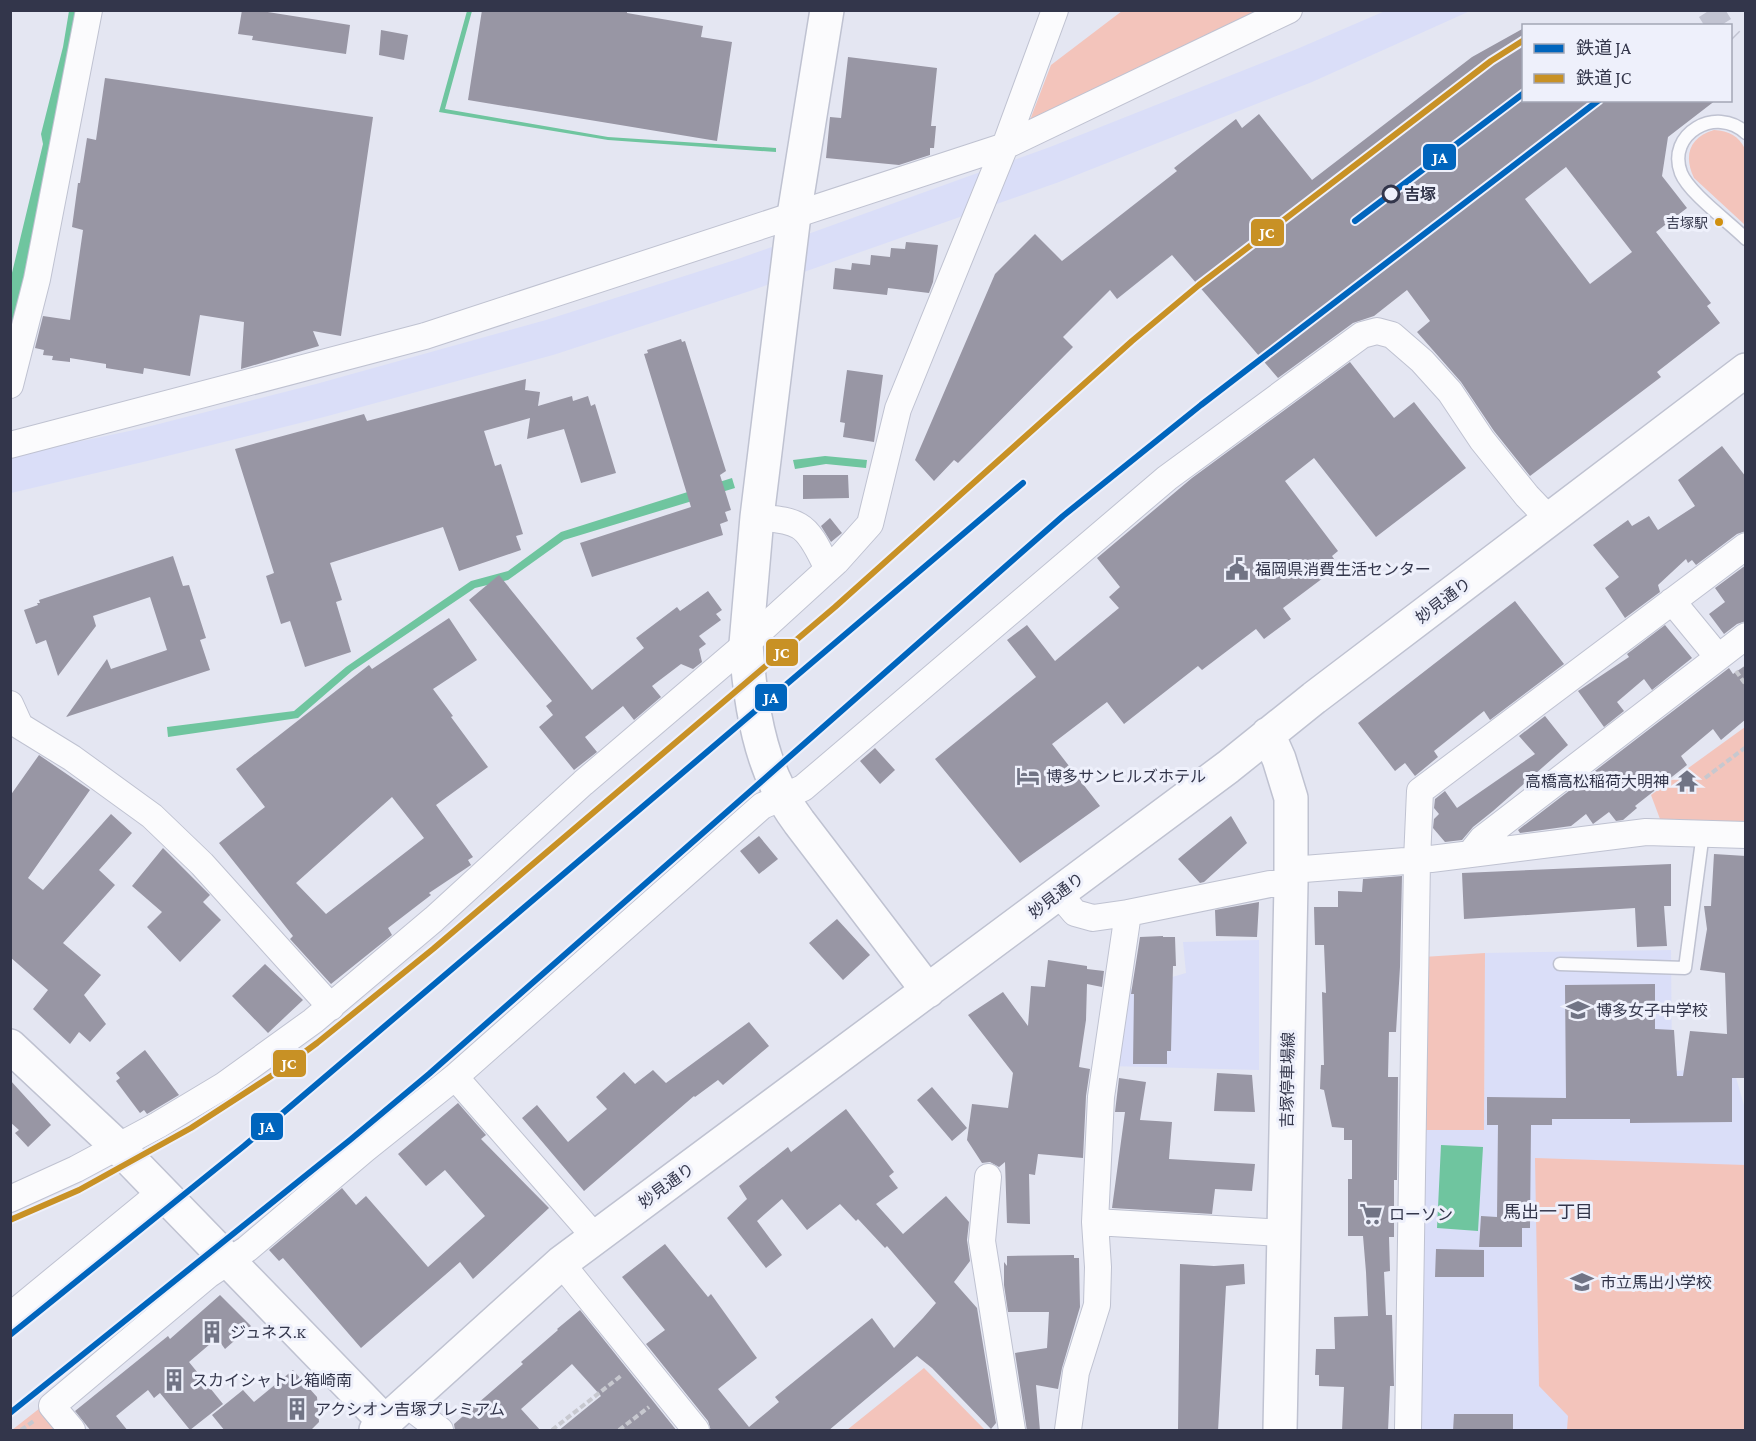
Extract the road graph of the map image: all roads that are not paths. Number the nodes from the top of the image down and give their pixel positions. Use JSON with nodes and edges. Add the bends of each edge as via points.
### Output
{"nodes":[{"id":1,"x":90,"y":10,"type":"edge"},
{"id":2,"x":827,"y":10,"type":"edge"},
{"id":3,"x":1055,"y":10,"type":"edge"},
{"id":4,"x":1289,"y":10,"type":"edge"},
{"id":5,"x":1746,"y":133,"type":"edge"},
{"id":6,"x":1005,"y":146,"type":"junction"},
{"id":7,"x":794,"y":215,"type":"junction"},
{"id":8,"x":1746,"y":239,"type":"edge"},
{"id":9,"x":1746,"y":370,"type":"edge"},
{"id":10,"x":10,"y":385,"type":"edge"},
{"id":11,"x":10,"y":445,"type":"edge"},
{"id":12,"x":758,"y":517,"type":"junction"},
{"id":13,"x":1549,"y":519,"type":"junction"},
{"id":14,"x":1746,"y":546,"type":"edge"},
{"id":15,"x":828,"y":569,"type":"junction"},
{"id":16,"x":1672,"y":601,"type":"junction"},
{"id":17,"x":1746,"y":636,"type":"edge"},
{"id":18,"x":746,"y":644,"type":"junction"},
{"id":19,"x":1718,"y":657,"type":"junction"},
{"id":20,"x":10,"y":704,"type":"edge"},
{"id":21,"x":1268,"y":734,"type":"junction"},
{"id":22,"x":783,"y":798,"type":"junction"},
{"id":23,"x":1703,"y":833,"type":"junction"},
{"id":24,"x":1746,"y":835,"type":"edge"},
{"id":25,"x":1470,"y":854,"type":"junction"},
{"id":26,"x":1417,"y":860,"type":"junction"},
{"id":27,"x":1291,"y":877,"type":"junction"},
{"id":28,"x":1058,"y":893,"type":"junction"},
{"id":29,"x":1128,"y":913,"type":"junction"},
{"id":30,"x":1560,"y":964,"type":"dead end"},
{"id":31,"x":928,"y":991,"type":"junction"},
{"id":32,"x":331,"y":1007,"type":"junction"},
{"id":33,"x":10,"y":1046,"type":"edge"},
{"id":34,"x":455,"y":1077,"type":"junction"},
{"id":35,"x":118,"y":1147,"type":"junction"},
{"id":36,"x":988,"y":1177,"type":"dead end"},
{"id":37,"x":161,"y":1192,"type":"junction"},
{"id":38,"x":10,"y":1199,"type":"edge"},
{"id":39,"x":1095,"y":1222,"type":"junction"},
{"id":40,"x":1283,"y":1233,"type":"junction"},
{"id":41,"x":595,"y":1237,"type":"junction"},
{"id":42,"x":228,"y":1261,"type":"junction"},
{"id":43,"x":561,"y":1263,"type":"junction"},
{"id":44,"x":10,"y":1316,"type":"edge"},
{"id":45,"x":389,"y":1419,"type":"edge"},
{"id":46,"x":72,"y":1431,"type":"edge"},
{"id":47,"x":440,"y":1431,"type":"edge"},
{"id":48,"x":696,"y":1431,"type":"edge"},
{"id":49,"x":1012,"y":1431,"type":"edge"},
{"id":50,"x":1068,"y":1431,"type":"edge"},
{"id":51,"x":1280,"y":1431,"type":"edge"},
{"id":52,"x":1408,"y":1431,"type":"edge"}],
"edges":[{"from":1,"to":10,"type":"street","via":[[37,279]]},
{"from":2,"to":7,"type":"main road"},
{"from":3,"to":6,"type":"street"},
{"from":4,"to":6,"type":"street"},
{"from":5,"to":8,"type":"lane","via":[[1727,122],[1701,125],[1689,133],[1679,158],[1686,183]]},
{"from":6,"to":7,"type":"street"},
{"from":6,"to":15,"type":"street","via":[[898,410],[870,524]]},
{"from":7,"to":11,"type":"street","via":[[426,336]]},
{"from":7,"to":12,"type":"main road"},
{"from":9,"to":13,"type":"main road","name":"妙見通り"},
{"from":12,"to":15,"type":"street","via":[[800,526]]},
{"from":12,"to":18,"type":"main road"},
{"from":13,"to":21,"type":"main road","name":"妙見通り"},
{"from":13,"to":22,"type":"street","via":[[1422,361],[1392,335],[1377,331],[1362,336],[1167,478],[803,788]]},
{"from":14,"to":16,"type":"street"},
{"from":15,"to":18,"type":"street"},
{"from":16,"to":19,"type":"street"},
{"from":16,"to":26,"type":"street","via":[[1420,791]]},
{"from":17,"to":19,"type":"street"},
{"from":18,"to":22,"type":"main road","via":[[756,724]]},
{"from":18,"to":32,"type":"street"},
{"from":19,"to":25,"type":"street","via":[[1482,839]]},
{"from":20,"to":32,"type":"street","via":[[20,726],[152,816],[202,864]]},
{"from":21,"to":27,"type":"main road","name":"吉塚停車場線","via":[[1291,798]]},
{"from":21,"to":28,"type":"main road","name":"妙見通り"},
{"from":22,"to":31,"type":"main road"},
{"from":22,"to":34,"type":"street","via":[[762,806]]},
{"from":23,"to":24,"type":"street"},
{"from":23,"to":25,"type":"street","via":[[1646,832]]},
{"from":23,"to":30,"type":"lane","via":[[1685,968]]},
{"from":25,"to":26,"type":"street"},
{"from":26,"to":27,"type":"street"},
{"from":26,"to":52,"type":"street"},
{"from":27,"to":29,"type":"street"},
{"from":27,"to":40,"type":"main road","name":"吉塚停車場線"},
{"from":28,"to":29,"type":"street","via":[[1075,913],[1093,918]]},
{"from":28,"to":31,"type":"main road","name":"妙見通り"},
{"from":29,"to":39,"type":"street","via":[[1101,1097]]},
{"from":31,"to":41,"type":"main road","name":"妙見通り"},
{"from":32,"to":35,"type":"street","via":[[223,1086]]},
{"from":33,"to":35,"type":"main road"},
{"from":34,"to":41,"type":"street"},
{"from":34,"to":42,"type":"street"},
{"from":35,"to":37,"type":"main road"},
{"from":35,"to":38,"type":"street"},
{"from":36,"to":49,"type":"street","via":[[982,1241]]},
{"from":37,"to":42,"type":"main road"},
{"from":37,"to":44,"type":"street"},
{"from":39,"to":40,"type":"street"},
{"from":39,"to":50,"type":"street","via":[[1097,1305],[1076,1372]]},
{"from":40,"to":51,"type":"main road","name":"吉塚停車場線"},
{"from":41,"to":43,"type":"main road","name":"妙見通り"},
{"from":42,"to":45,"type":"main road"},
{"from":42,"to":46,"type":"street","via":[[52,1406]]},
{"from":43,"to":45,"type":"main road","name":"妙見通り"},
{"from":43,"to":48,"type":"street"},
{"from":45,"to":47,"type":"street"}]}
